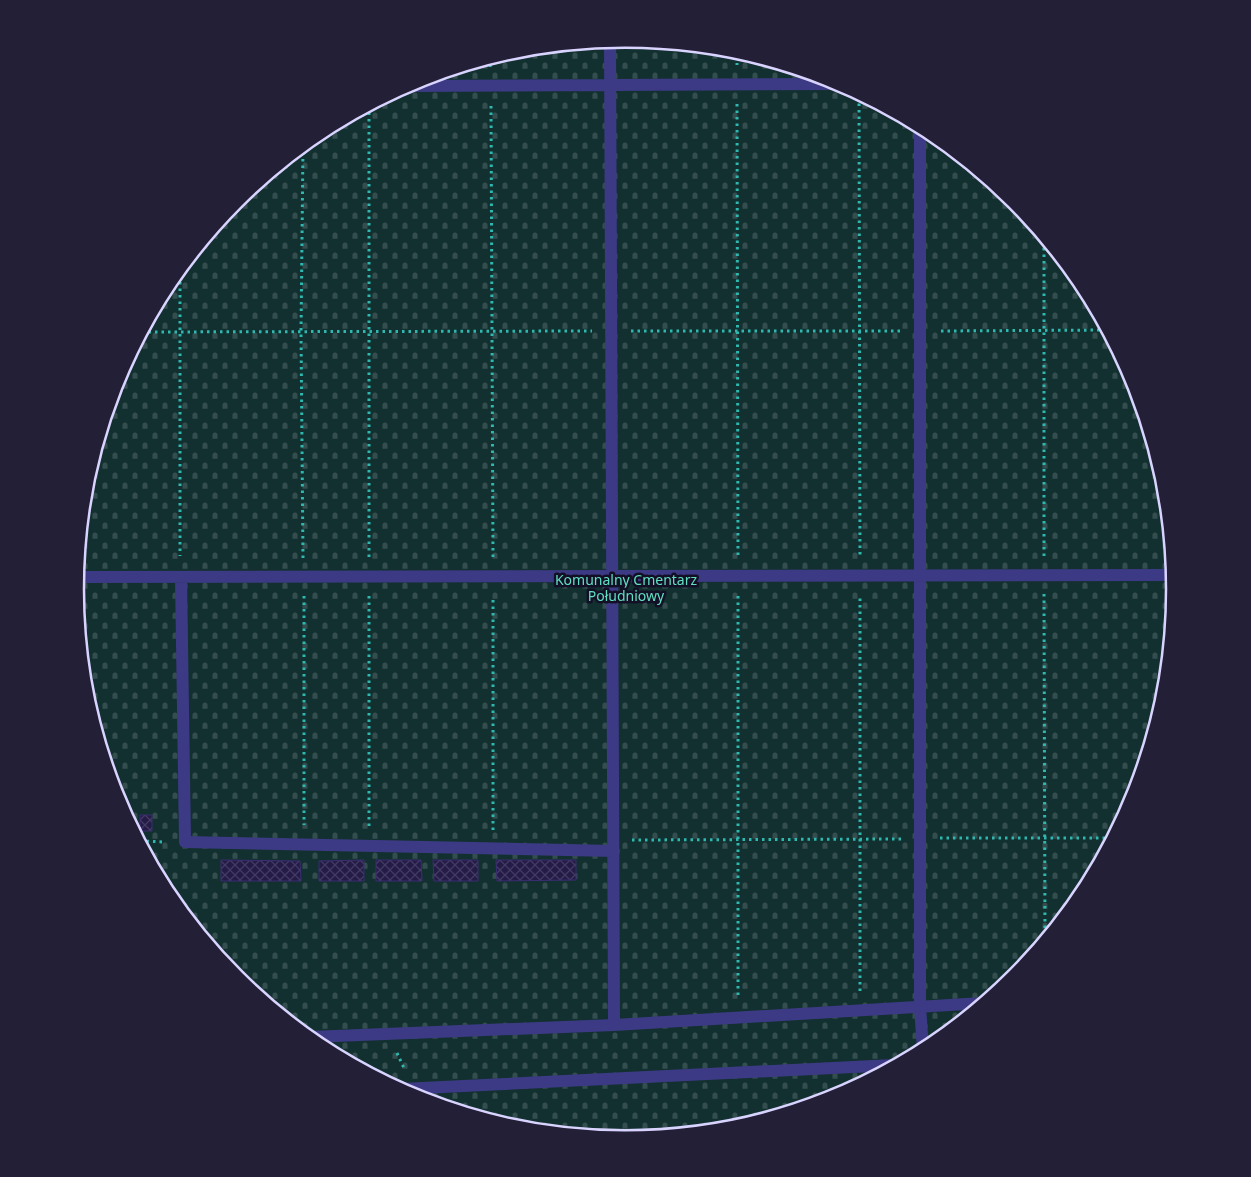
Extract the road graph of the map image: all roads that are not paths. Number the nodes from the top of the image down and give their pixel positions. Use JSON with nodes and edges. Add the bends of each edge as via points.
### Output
{"nodes":[{"id":1,"x":610,"y":48,"type":"edge"},
{"id":2,"x":821,"y":84,"type":"edge"},
{"id":3,"x":426,"y":86,"type":"edge"},
{"id":4,"x":611,"y":86,"type":"junction"},
{"id":5,"x":920,"y":135,"type":"edge"},
{"id":6,"x":920,"y":575,"type":"junction"},
{"id":7,"x":1166,"y":575,"type":"edge"},
{"id":8,"x":613,"y":576,"type":"junction"},
{"id":9,"x":180,"y":577,"type":"junction"},
{"id":10,"x":85,"y":578,"type":"edge"},
{"id":11,"x":614,"y":845,"type":"junction"},
{"id":12,"x":973,"y":1003,"type":"edge"},
{"id":13,"x":920,"y":1006,"type":"junction"},
{"id":14,"x":614,"y":1025,"type":"junction"},
{"id":15,"x":322,"y":1036,"type":"edge"},
{"id":16,"x":922,"y":1040,"type":"edge"},
{"id":17,"x":878,"y":1067,"type":"edge"},
{"id":18,"x":419,"y":1088,"type":"edge"}],
"edges":[{"from":1,"to":4,"type":"street"},
{"from":2,"to":4,"type":"street"},
{"from":3,"to":4,"type":"street"},
{"from":4,"to":8,"type":"street"},
{"from":5,"to":6,"type":"street"},
{"from":6,"to":7,"type":"street"},
{"from":6,"to":8,"type":"street"},
{"from":6,"to":13,"type":"street"},
{"from":8,"to":9,"type":"street"},
{"from":8,"to":11,"type":"street"},
{"from":9,"to":10,"type":"street"},
{"from":9,"to":11,"type":"street","via":[[185,842],[493,848]]},
{"from":11,"to":14,"type":"street"},
{"from":12,"to":13,"type":"street"},
{"from":13,"to":14,"type":"street"},
{"from":13,"to":16,"type":"street"},
{"from":14,"to":15,"type":"street"},
{"from":17,"to":18,"type":"street"}]}
